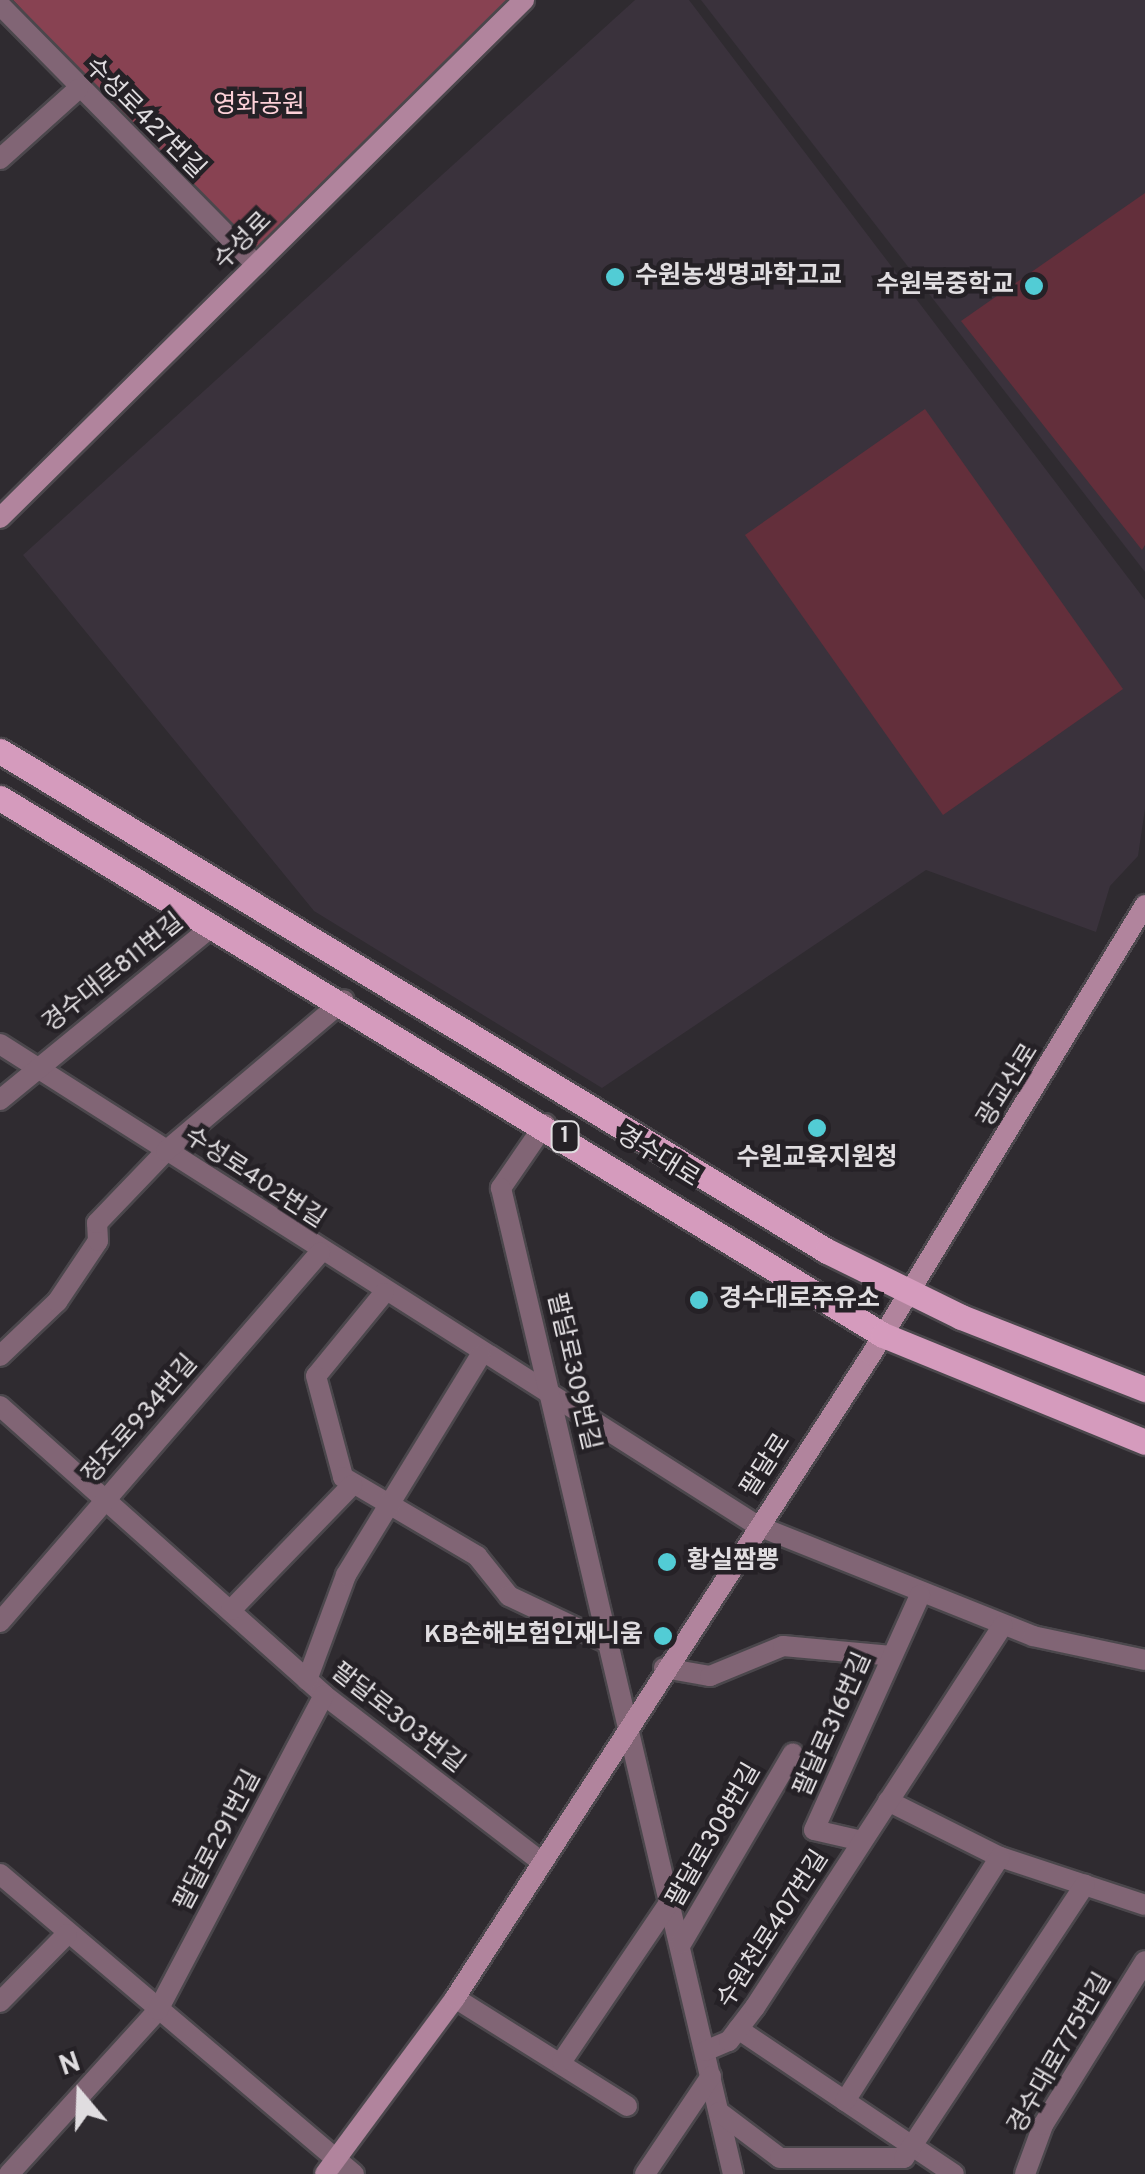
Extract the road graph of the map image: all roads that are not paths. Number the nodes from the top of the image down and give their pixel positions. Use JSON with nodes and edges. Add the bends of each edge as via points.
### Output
{"nodes":[{"id":1,"x":524,"y":0,"type":"edge"},
{"id":2,"x":0,"y":5,"type":"edge"},
{"id":3,"x":78,"y":90,"type":"junction"},
{"id":4,"x":0,"y":159,"type":"edge"},
{"id":5,"x":256,"y":265,"type":"junction"},
{"id":6,"x":0,"y":518,"type":"edge"},
{"id":7,"x":0,"y":751,"type":"edge"},
{"id":8,"x":0,"y":798,"type":"edge"},
{"id":9,"x":1144,"y":918,"type":"edge"},
{"id":10,"x":214,"y":925,"type":"junction"},
{"id":11,"x":344,"y":1000,"type":"junction"},
{"id":12,"x":0,"y":1044,"type":"edge"},
{"id":13,"x":39,"y":1069,"type":"junction"},
{"id":14,"x":0,"y":1100,"type":"edge"},
{"id":15,"x":546,"y":1124,"type":"junction"},
{"id":16,"x":166,"y":1151,"type":"junction"},
{"id":17,"x":320,"y":1252,"type":"junction"},
{"id":18,"x":911,"y":1292,"type":"junction"},
{"id":19,"x":384,"y":1293,"type":"junction"},
{"id":20,"x":883,"y":1335,"type":"junction"},
{"id":21,"x":0,"y":1356,"type":"edge"},
{"id":22,"x":480,"y":1356,"type":"junction"},
{"id":23,"x":1145,"y":1389,"type":"edge"},
{"id":24,"x":552,"y":1396,"type":"junction"},
{"id":25,"x":0,"y":1406,"type":"edge"},
{"id":26,"x":1145,"y":1442,"type":"edge"},
{"id":27,"x":352,"y":1486,"type":"junction"},
{"id":28,"x":105,"y":1500,"type":"junction"},
{"id":29,"x":386,"y":1508,"type":"junction"},
{"id":30,"x":758,"y":1526,"type":"junction"},
{"id":31,"x":920,"y":1595,"type":"junction"},
{"id":32,"x":231,"y":1610,"type":"junction"},
{"id":33,"x":0,"y":1622,"type":"edge"},
{"id":34,"x":1003,"y":1625,"type":"junction"},
{"id":35,"x":610,"y":1644,"type":"junction"},
{"id":36,"x":892,"y":1656,"type":"junction"},
{"id":37,"x":1145,"y":1660,"type":"edge"},
{"id":38,"x":664,"y":1668,"type":"junction"},
{"id":39,"x":307,"y":1680,"type":"junction"},
{"id":40,"x":324,"y":1695,"type":"junction"},
{"id":41,"x":628,"y":1722,"type":"junction"},
{"id":42,"x":793,"y":1753,"type":"dead end"},
{"id":43,"x":888,"y":1801,"type":"junction"},
{"id":44,"x":862,"y":1841,"type":"junction"},
{"id":45,"x":1000,"y":1857,"type":"junction"},
{"id":46,"x":539,"y":1860,"type":"junction"},
{"id":47,"x":0,"y":1874,"type":"edge"},
{"id":48,"x":1086,"y":1885,"type":"junction"},
{"id":49,"x":671,"y":1900,"type":"junction"},
{"id":50,"x":1145,"y":1904,"type":"edge"},
{"id":51,"x":68,"y":1934,"type":"junction"},
{"id":52,"x":681,"y":1944,"type":"junction"},
{"id":53,"x":1145,"y":1962,"type":"edge"},
{"id":54,"x":455,"y":1998,"type":"junction"},
{"id":55,"x":0,"y":2002,"type":"edge"},
{"id":56,"x":158,"y":2010,"type":"junction"},
{"id":57,"x":738,"y":2029,"type":"junction"},
{"id":58,"x":705,"y":2051,"type":"junction"},
{"id":59,"x":562,"y":2061,"type":"junction"},
{"id":60,"x":711,"y":2076,"type":"junction"},
{"id":61,"x":845,"y":2101,"type":"junction"},
{"id":62,"x":628,"y":2106,"type":"dead end"},
{"id":63,"x":719,"y":2112,"type":"junction"},
{"id":64,"x":915,"y":2148,"type":"junction"},
{"id":65,"x":838,"y":2168,"type":"edge"},
{"id":66,"x":341,"y":2171,"type":"edge"},
{"id":67,"x":947,"y":2172,"type":"edge"},
{"id":68,"x":9,"y":2174,"type":"edge"},
{"id":69,"x":645,"y":2174,"type":"edge"},
{"id":70,"x":733,"y":2174,"type":"edge"},
{"id":71,"x":1024,"y":2174,"type":"edge"}],
"edges":[{"from":1,"to":5,"type":"main road","name":"수성로"},
{"from":2,"to":3,"type":"street","name":"수성로427번길"},
{"from":3,"to":4,"type":"street"},
{"from":3,"to":5,"type":"street","name":"수성로427번길"},
{"from":5,"to":6,"type":"main road","name":"수성로"},
{"from":7,"to":18,"type":"main road","name":"경수대로","number":"1","via":[[224,892]]},
{"from":8,"to":10,"type":"main road","name":"경수대로","number":"1"},
{"from":9,"to":18,"type":"main road","name":"광교산로"},
{"from":10,"to":11,"type":"main road","name":"경수대로","number":"1"},
{"from":10,"to":13,"type":"street","name":"경수대로811번길"},
{"from":11,"to":15,"type":"main road","name":"경수대로","number":"1"},
{"from":11,"to":16,"type":"street"},
{"from":12,"to":13,"type":"street","name":"수성로402번길"},
{"from":13,"to":14,"type":"street","name":"경수대로811번길"},
{"from":13,"to":16,"type":"street","name":"수성로402번길"},
{"from":15,"to":20,"type":"main road","name":"경수대로","number":"1"},
{"from":15,"to":24,"type":"street","name":"팔달로309번길","via":[[501,1188]]},
{"from":16,"to":17,"type":"street","name":"수성로402번길"},
{"from":16,"to":21,"type":"street","via":[[96,1223],[98,1242],[58,1302]]},
{"from":17,"to":19,"type":"street","name":"수성로402번길"},
{"from":17,"to":28,"type":"street","name":"정조로934번길"},
{"from":18,"to":20,"type":"main road","name":"팔달로"},
{"from":18,"to":23,"type":"main road","name":"경수대로","number":"1"},
{"from":19,"to":22,"type":"street","name":"수성로402번길"},
{"from":19,"to":27,"type":"street","via":[[316,1376],[324,1432]]},
{"from":20,"to":26,"type":"main road","name":"경수대로","number":"1"},
{"from":20,"to":30,"type":"main road","name":"팔달로"},
{"from":22,"to":24,"type":"street","name":"수성로402번길"},
{"from":22,"to":29,"type":"street"},
{"from":24,"to":30,"type":"street","name":"수성로402번길"},
{"from":24,"to":35,"type":"street","name":"팔달로309번길"},
{"from":25,"to":28,"type":"street","name":"팔달로303번길"},
{"from":27,"to":29,"type":"street"},
{"from":27,"to":32,"type":"street"},
{"from":28,"to":32,"type":"street","name":"팔달로303번길"},
{"from":28,"to":33,"type":"street","name":"정조로934번길"},
{"from":29,"to":35,"type":"street","via":[[476,1556],[535,1612]]},
{"from":29,"to":39,"type":"street","via":[[346,1574]]},
{"from":30,"to":31,"type":"street"},
{"from":30,"to":38,"type":"main road","name":"팔달로"},
{"from":31,"to":34,"type":"street"},
{"from":31,"to":36,"type":"street","name":"팔달로316번길"},
{"from":32,"to":39,"type":"street","name":"팔달로303번길"},
{"from":34,"to":37,"type":"street"},
{"from":34,"to":43,"type":"street"},
{"from":35,"to":41,"type":"street","name":"팔달로309번길"},
{"from":36,"to":38,"type":"street","via":[[783,1646],[710,1676]]},
{"from":36,"to":44,"type":"street","name":"팔달로316번길","via":[[814,1830]]},
{"from":38,"to":41,"type":"main road","name":"팔달로"},
{"from":39,"to":40,"type":"street","name":"팔달로303번길"},
{"from":40,"to":46,"type":"street","name":"팔달로303번길"},
{"from":40,"to":56,"type":"street","name":"팔달로291번길"},
{"from":41,"to":46,"type":"main road","name":"팔달로"},
{"from":41,"to":49,"type":"street","name":"팔달로308번길"},
{"from":42,"to":52,"type":"street","name":"팔달로308번길"},
{"from":43,"to":44,"type":"street","name":"수원천로407번길"},
{"from":43,"to":45,"type":"street"},
{"from":44,"to":57,"type":"street","name":"수원천로407번길"},
{"from":45,"to":48,"type":"street"},
{"from":45,"to":61,"type":"street"},
{"from":46,"to":54,"type":"main road","name":"팔달로"},
{"from":47,"to":51,"type":"street"},
{"from":48,"to":50,"type":"street"},
{"from":48,"to":64,"type":"street"},
{"from":49,"to":52,"type":"street","name":"팔달로308번길"},
{"from":49,"to":59,"type":"street","name":"팔달로308번길"},
{"from":51,"to":55,"type":"street"},
{"from":51,"to":56,"type":"street"},
{"from":52,"to":58,"type":"street","name":"팔달로308번길"},
{"from":53,"to":71,"type":"street","name":"경수대로775번길","via":[[1043,2125]]},
{"from":54,"to":59,"type":"street"},
{"from":54,"to":66,"type":"main road","name":"팔달로"},
{"from":56,"to":66,"type":"street"},
{"from":56,"to":68,"type":"street","name":"팔달로291번길"},
{"from":57,"to":58,"type":"street"},
{"from":57,"to":61,"type":"street","name":"수원천로407번길"},
{"from":58,"to":60,"type":"street","name":"팔달로308번길"},
{"from":59,"to":62,"type":"street"},
{"from":60,"to":63,"type":"street","name":"팔달로308번길"},
{"from":60,"to":69,"type":"street"},
{"from":61,"to":64,"type":"street","name":"수원천로407번길"},
{"from":63,"to":65,"type":"street","via":[[780,2158]]},
{"from":63,"to":70,"type":"street","name":"팔달로308번길"},
{"from":64,"to":65,"type":"street","via":[[904,2158]]},
{"from":64,"to":67,"type":"street","name":"수원천로407번길"}]}
